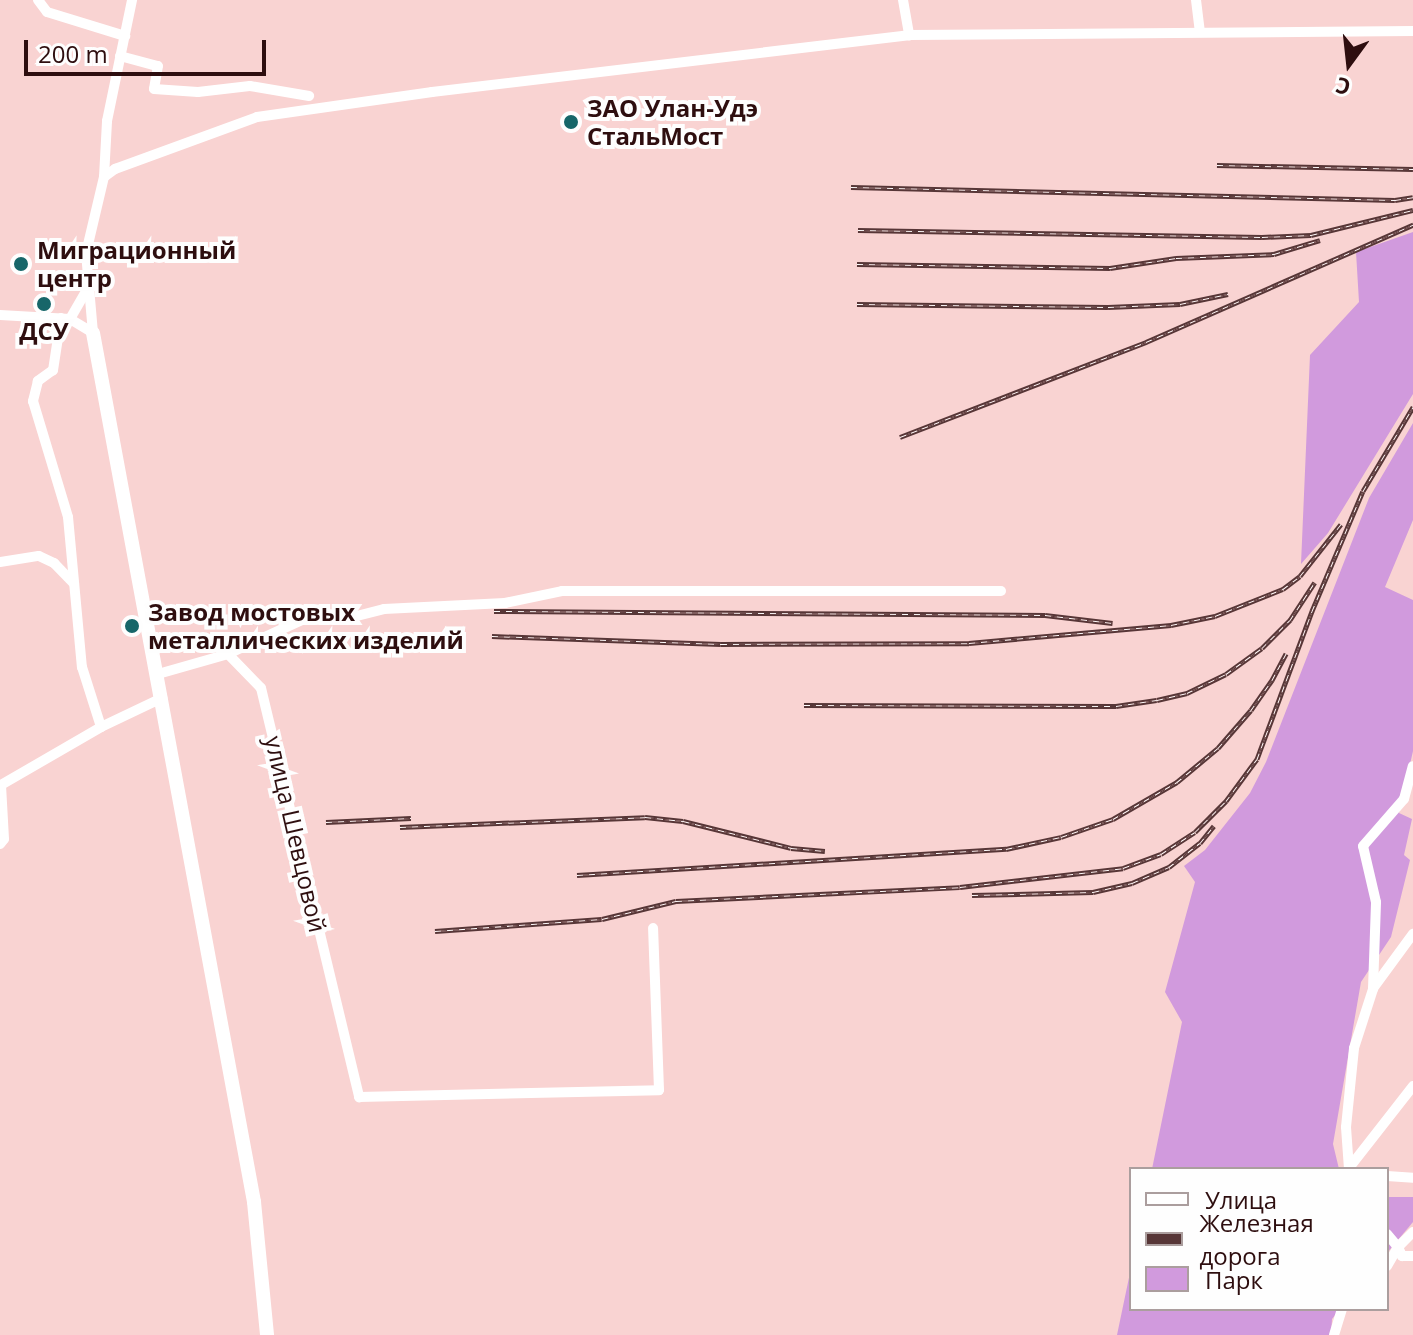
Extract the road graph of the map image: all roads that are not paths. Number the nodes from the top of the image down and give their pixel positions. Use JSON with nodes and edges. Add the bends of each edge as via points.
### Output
{"nodes":[{"id":1,"x":38,"y":0,"type":"edge"},
{"id":2,"x":132,"y":0,"type":"edge"},
{"id":3,"x":903,"y":0,"type":"edge"},
{"id":4,"x":1196,"y":0,"type":"edge"},
{"id":5,"x":1200,"y":31,"type":"junction"},
{"id":6,"x":1413,"y":31,"type":"edge"},
{"id":7,"x":909,"y":35,"type":"junction"},
{"id":8,"x":125,"y":36,"type":"junction"},
{"id":9,"x":120,"y":56,"type":"junction"},
{"id":10,"x":309,"y":96,"type":"dead end"},
{"id":11,"x":104,"y":177,"type":"junction"},
{"id":12,"x":87,"y":289,"type":"junction"},
{"id":13,"x":1,"y":316,"type":"edge"},
{"id":14,"x":65,"y":318,"type":"junction"},
{"id":15,"x":93,"y":333,"type":"junction"},
{"id":16,"x":0,"y":562,"type":"edge"},
{"id":17,"x":74,"y":584,"type":"junction"},
{"id":18,"x":1001,"y":591,"type":"dead end"},
{"id":19,"x":228,"y":654,"type":"junction"},
{"id":20,"x":158,"y":674,"type":"junction"},
{"id":21,"x":162,"y":698,"type":"junction"},
{"id":22,"x":101,"y":727,"type":"junction"},
{"id":23,"x":1413,"y":766,"type":"edge"},
{"id":24,"x":0,"y":786,"type":"edge"},
{"id":25,"x":0,"y":844,"type":"edge"},
{"id":26,"x":653,"y":928,"type":"dead end"},
{"id":27,"x":1413,"y":934,"type":"edge"},
{"id":28,"x":1373,"y":989,"type":"junction"},
{"id":29,"x":1413,"y":1086,"type":"edge"},
{"id":30,"x":1349,"y":1167,"type":"edge"},
{"id":31,"x":1350,"y":1167,"type":"edge"},
{"id":32,"x":1389,"y":1176,"type":"edge"},
{"id":33,"x":1413,"y":1178,"type":"edge"},
{"id":34,"x":1413,"y":1232,"type":"edge"},
{"id":35,"x":1389,"y":1236,"type":"edge"},
{"id":36,"x":1398,"y":1247,"type":"junction"},
{"id":37,"x":1413,"y":1256,"type":"edge"},
{"id":38,"x":1389,"y":1263,"type":"edge"},
{"id":39,"x":1341,"y":1311,"type":"edge"},
{"id":40,"x":267,"y":1335,"type":"edge"},
{"id":41,"x":1334,"y":1335,"type":"edge"}],
"edges":[{"from":1,"to":8,"type":"street","via":[[47,12]]},
{"from":2,"to":8,"type":"street"},
{"from":3,"to":7,"type":"street"},
{"from":4,"to":5,"type":"street"},
{"from":5,"to":6,"type":"street"},
{"from":5,"to":7,"type":"street"},
{"from":7,"to":11,"type":"street","via":[[284,112],[239,122]]},
{"from":8,"to":9,"type":"street"},
{"from":9,"to":10,"type":"street","via":[[158,66],[154,89],[189,93],[264,87]]},
{"from":9,"to":11,"type":"street","via":[[107,121]]},
{"from":11,"to":12,"type":"street","via":[[86,253]]},
{"from":12,"to":14,"type":"street"},
{"from":12,"to":15,"type":"street"},
{"from":13,"to":14,"type":"street"},
{"from":14,"to":15,"type":"street"},
{"from":14,"to":17,"type":"street","via":[[53,370],[38,381],[33,401],[68,517]]},
{"from":15,"to":20,"type":"main road"},
{"from":16,"to":17,"type":"street","via":[[39,556]]},
{"from":17,"to":22,"type":"street","via":[[82,667]]},
{"from":18,"to":19,"type":"street","via":[[562,591],[505,603],[384,609],[345,619],[302,620]]},
{"from":19,"to":20,"type":"street"},
{"from":19,"to":26,"type":"street","name":"улица Шевцовой","via":[[261,688],[359,1097],[659,1090]]},
{"from":20,"to":21,"type":"main road"},
{"from":21,"to":22,"type":"street"},
{"from":21,"to":40,"type":"main road","via":[[254,1202]]},
{"from":22,"to":24,"type":"street"},
{"from":23,"to":28,"type":"street","via":[[1404,799],[1363,846],[1376,902]]},
{"from":24,"to":25,"type":"street"},
{"from":27,"to":28,"type":"street"},
{"from":28,"to":30,"type":"street","via":[[1354,1048],[1346,1127]]},
{"from":29,"to":31,"type":"street"},
{"from":32,"to":33,"type":"street"},
{"from":34,"to":36,"type":"street"},
{"from":35,"to":36,"type":"street"},
{"from":36,"to":37,"type":"street","via":[[1402,1256]]},
{"from":36,"to":38,"type":"street"},
{"from":39,"to":41,"type":"street"}]}
